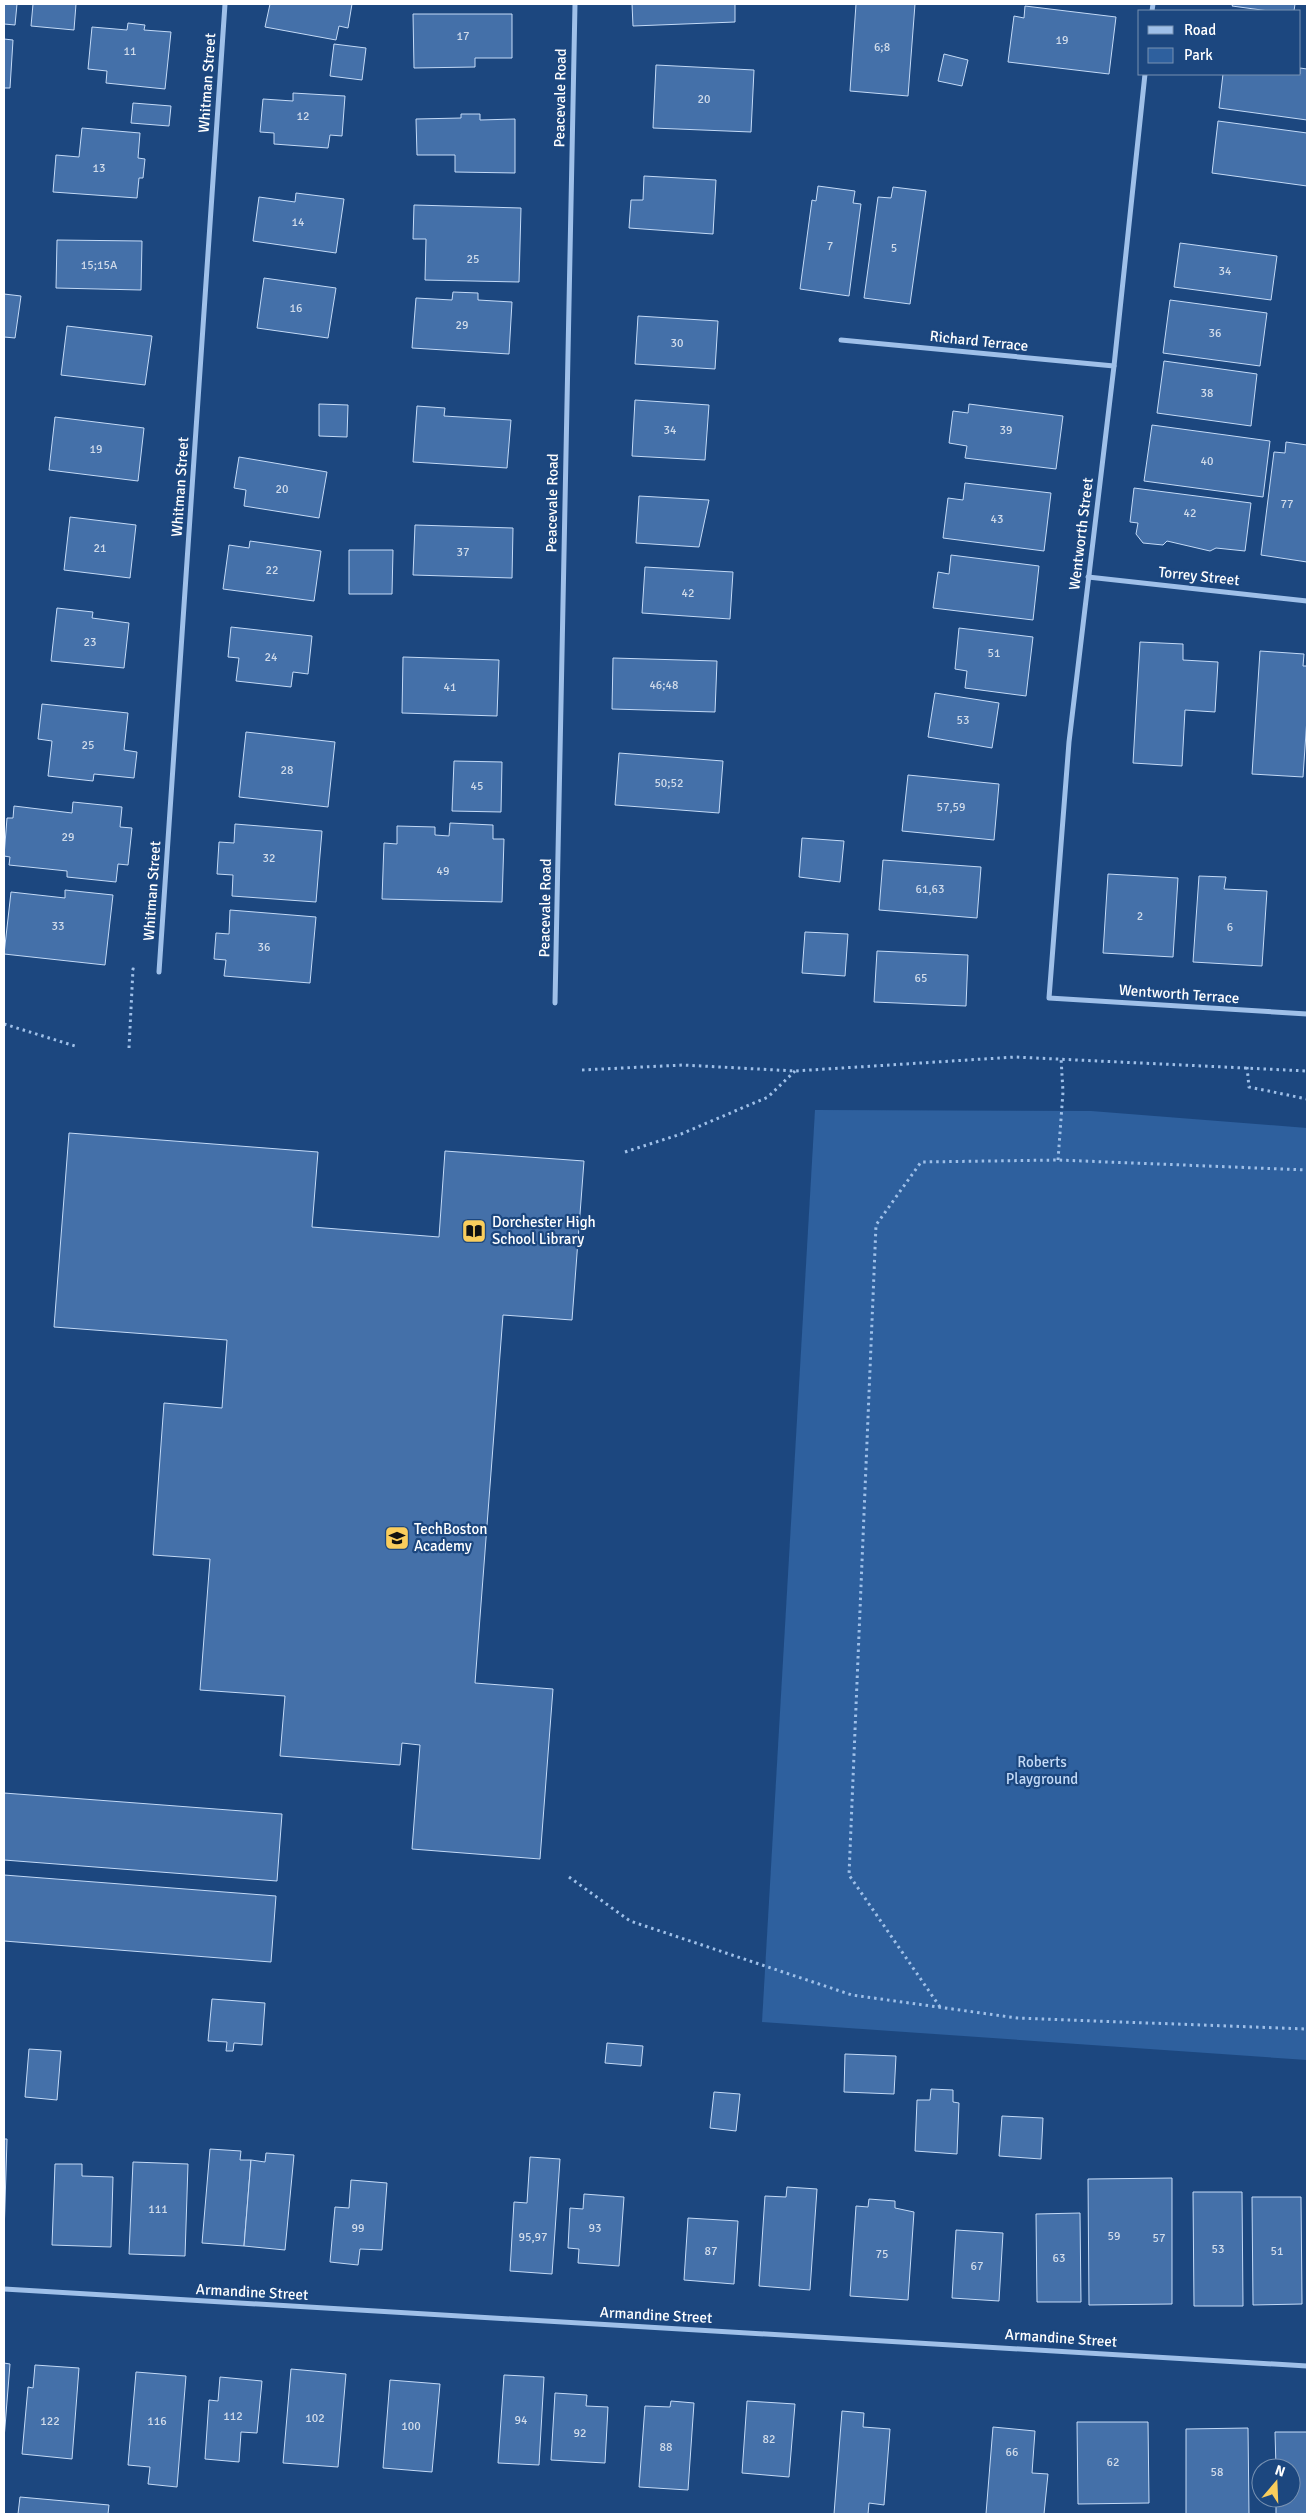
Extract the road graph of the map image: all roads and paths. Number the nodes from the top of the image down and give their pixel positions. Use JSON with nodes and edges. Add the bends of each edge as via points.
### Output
{"nodes":[{"id":1,"x":225,"y":4,"type":"edge"},
{"id":2,"x":575,"y":4,"type":"edge"},
{"id":3,"x":1145,"y":75,"type":"edge"},
{"id":4,"x":841,"y":340,"type":"dead end"},
{"id":5,"x":1114,"y":366,"type":"junction"},
{"id":6,"x":1088,"y":577,"type":"junction"},
{"id":7,"x":1307,"y":601,"type":"edge"},
{"id":8,"x":159,"y":972,"type":"joint"},
{"id":9,"x":1049,"y":998,"type":"joint"},
{"id":10,"x":556,"y":1003,"type":"dead end"},
{"id":11,"x":1307,"y":1014,"type":"edge"},
{"id":12,"x":4,"y":1024,"type":"edge"},
{"id":13,"x":76,"y":1046,"type":"dead end"},
{"id":14,"x":129,"y":1048,"type":"dead end"},
{"id":15,"x":1061,"y":1058,"type":"junction"},
{"id":16,"x":1247,"y":1066,"type":"junction"},
{"id":17,"x":582,"y":1070,"type":"dead end"},
{"id":18,"x":1307,"y":1070,"type":"edge"},
{"id":19,"x":795,"y":1071,"type":"junction"},
{"id":20,"x":1307,"y":1099,"type":"edge"},
{"id":21,"x":625,"y":1152,"type":"dead end"},
{"id":22,"x":1058,"y":1160,"type":"junction"},
{"id":23,"x":1307,"y":1170,"type":"edge"},
{"id":24,"x":569,"y":1877,"type":"dead end"},
{"id":25,"x":940,"y":2007,"type":"junction"},
{"id":26,"x":1307,"y":2029,"type":"edge"},
{"id":27,"x":4,"y":2289,"type":"edge"},
{"id":28,"x":1307,"y":2366,"type":"edge"}],
"edges":[{"from":1,"to":8,"type":"street","name":"Whitman Street"},
{"from":2,"to":10,"type":"street","name":"Peacevale Road"},
{"from":3,"to":5,"type":"street","name":"Wentworth Street"},
{"from":4,"to":5,"type":"street","name":"Richard Terrace"},
{"from":5,"to":6,"type":"street","name":"Wentworth Street"},
{"from":6,"to":7,"type":"street","name":"Torrey Street"},
{"from":6,"to":9,"type":"street","name":"Wentworth Street","via":[[1069,742]]},
{"from":8,"to":14,"type":"path","via":[[133,969]]},
{"from":9,"to":11,"type":"street","name":"Wentworth Terrace"},
{"from":12,"to":13,"type":"path"},
{"from":15,"to":16,"type":"path"},
{"from":15,"to":19,"type":"path","via":[[1015,1057]]},
{"from":15,"to":22,"type":"path","via":[[1063,1092]]},
{"from":16,"to":18,"type":"path"},
{"from":16,"to":20,"type":"path","via":[[1249,1087]]},
{"from":17,"to":19,"type":"path","via":[[683,1065]]},
{"from":19,"to":21,"type":"path","via":[[768,1097],[681,1134]]},
{"from":22,"to":23,"type":"path"},
{"from":22,"to":25,"type":"path","via":[[921,1162],[876,1225],[849,1875]]},
{"from":24,"to":25,"type":"path","via":[[630,1921],[852,1996]]},
{"from":25,"to":26,"type":"path","via":[[1017,2018]]},
{"from":27,"to":28,"type":"street","name":"Armandine Street"}]}
